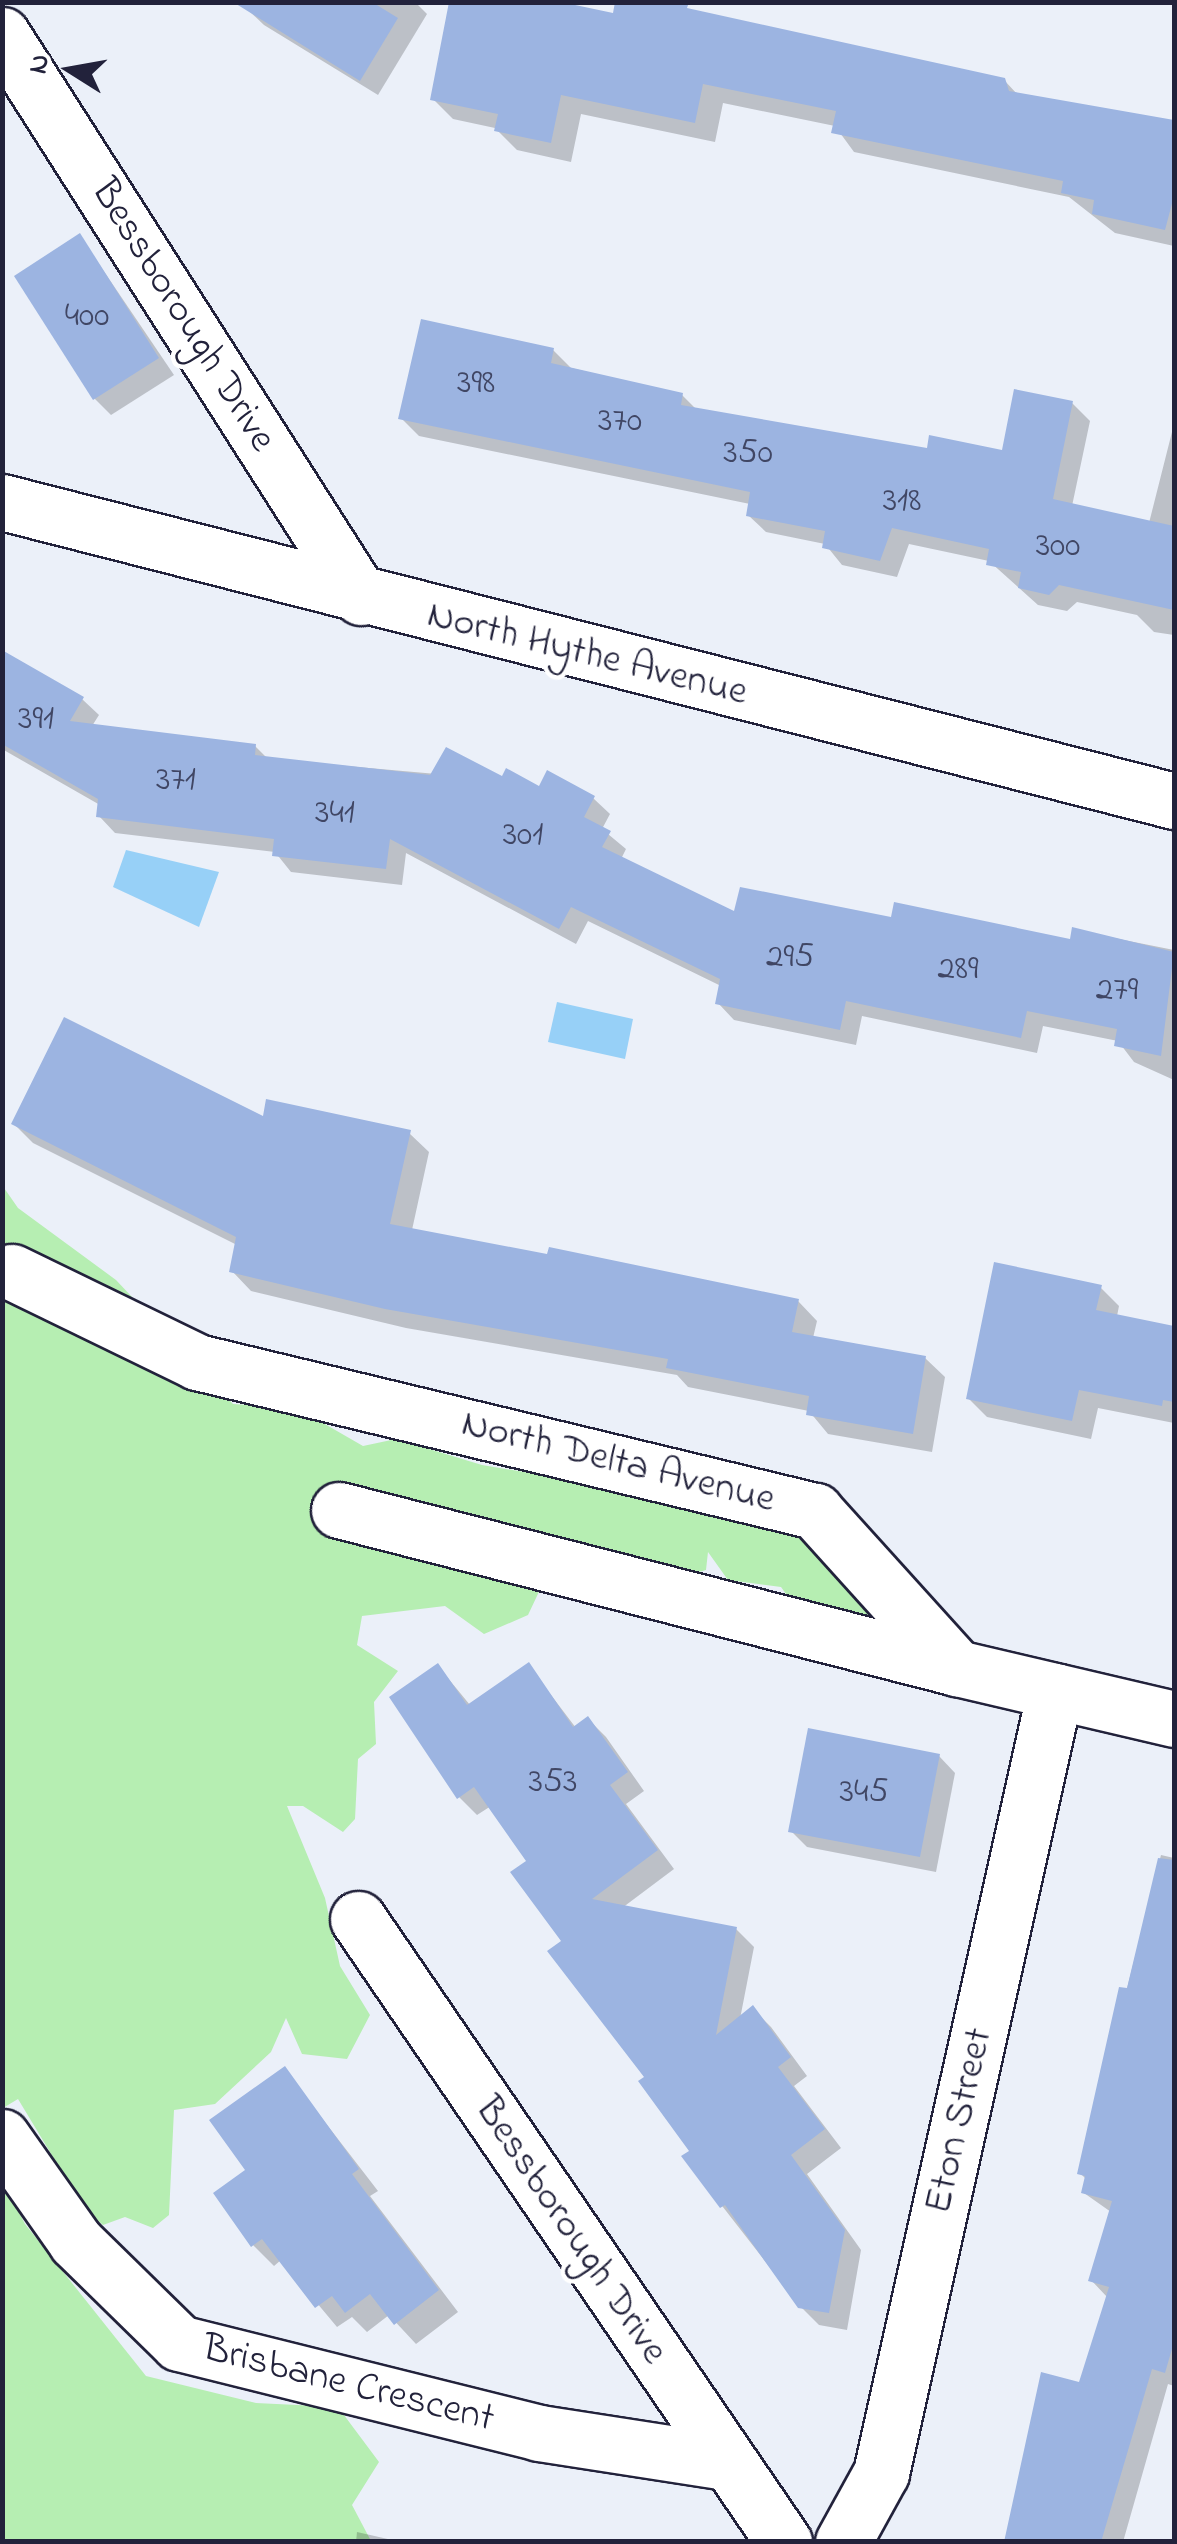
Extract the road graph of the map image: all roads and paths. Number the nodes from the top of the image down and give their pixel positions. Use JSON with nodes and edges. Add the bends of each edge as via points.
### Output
{"nodes":[{"id":1,"x":2,"y":35,"type":"edge"},
{"id":2,"x":2,"y":502,"type":"edge"},
{"id":3,"x":361,"y":598,"type":"junction"},
{"id":4,"x":1174,"y":801,"type":"edge"},
{"id":5,"x":12,"y":1272,"type":"dead end"},
{"id":6,"x":338,"y":1510,"type":"dead end"},
{"id":7,"x":958,"y":1668,"type":"junction"},
{"id":8,"x":1055,"y":1691,"type":"junction"},
{"id":9,"x":1174,"y":1719,"type":"edge"},
{"id":10,"x":358,"y":1919,"type":"dead end"},
{"id":11,"x":2,"y":2136,"type":"edge"},
{"id":12,"x":727,"y":2462,"type":"junction"},
{"id":13,"x":784,"y":2542,"type":"edge"},
{"id":14,"x":843,"y":2542,"type":"edge"}],
"edges":[{"from":1,"to":3,"type":"street","name":"Bessborough Drive"},
{"from":2,"to":3,"type":"street","name":"North Hythe Avenue"},
{"from":3,"to":4,"type":"street","name":"North Hythe Avenue"},
{"from":5,"to":7,"type":"street","name":"North Delta Avenue","via":[[197,1362],[815,1511]]},
{"from":6,"to":7,"type":"street"},
{"from":7,"to":8,"type":"street"},
{"from":8,"to":9,"type":"street"},
{"from":8,"to":14,"type":"street","name":"Eton Street","via":[[881,2473]]},
{"from":10,"to":12,"type":"street","name":"Bessborough Drive"},
{"from":11,"to":12,"type":"street","name":"Brisbane Crescent","via":[[76,2242],[180,2343],[539,2432]]},
{"from":12,"to":13,"type":"street","name":"Bessborough Drive"}]}
